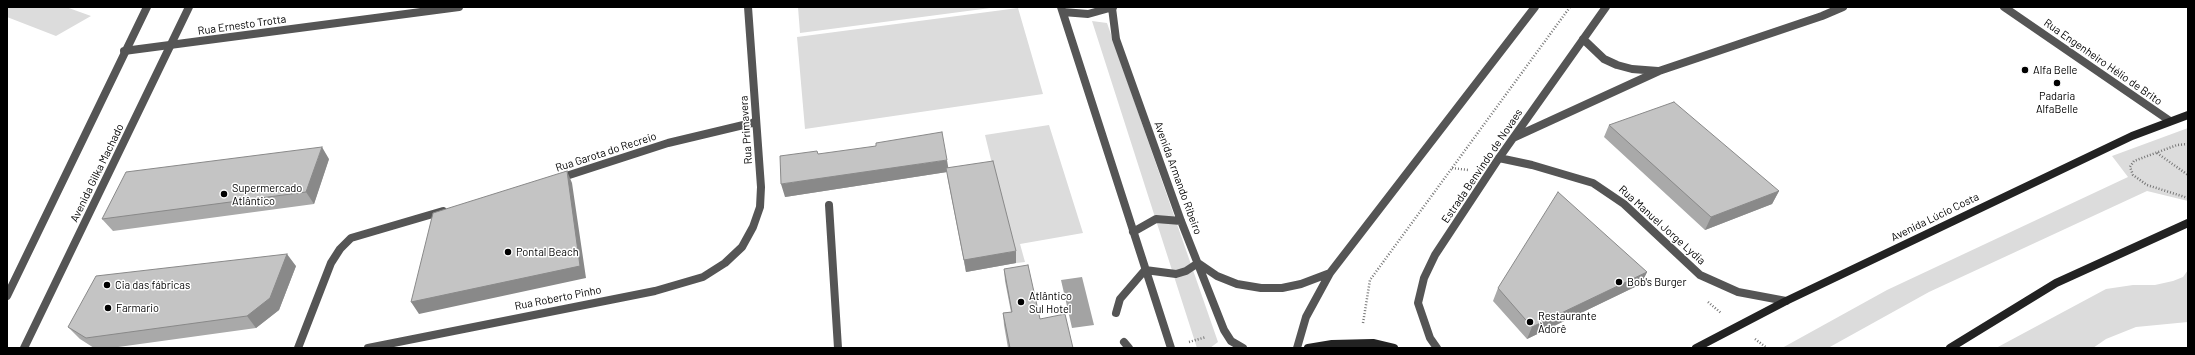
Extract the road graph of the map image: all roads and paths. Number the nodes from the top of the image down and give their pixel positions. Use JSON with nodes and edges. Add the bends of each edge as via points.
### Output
{"nodes":[{"id":1,"x":147,"y":7,"type":"edge"},
{"id":2,"x":189,"y":7,"type":"edge"},
{"id":3,"x":459,"y":7,"type":"edge"},
{"id":4,"x":748,"y":7,"type":"edge"},
{"id":5,"x":1112,"y":7,"type":"edge"},
{"id":6,"x":1535,"y":7,"type":"edge"},
{"id":7,"x":1570,"y":7,"type":"edge"},
{"id":8,"x":1606,"y":7,"type":"edge"},
{"id":9,"x":1843,"y":7,"type":"edge"},
{"id":10,"x":2004,"y":7,"type":"edge"},
{"id":11,"x":1062,"y":10,"type":"edge"},
{"id":12,"x":1583,"y":39,"type":"junction"},
{"id":13,"x":171,"y":45,"type":"junction"},
{"id":14,"x":124,"y":52,"type":"junction"},
{"id":15,"x":1659,"y":71,"type":"junction"},
{"id":16,"x":2188,"y":115,"type":"edge"},
{"id":17,"x":756,"y":122,"type":"junction"},
{"id":18,"x":2170,"y":122,"type":"junction"},
{"id":19,"x":2132,"y":136,"type":"junction"},
{"id":20,"x":1515,"y":137,"type":"junction"},
{"id":21,"x":2188,"y":144,"type":"edge"},
{"id":22,"x":2157,"y":153,"type":"junction"},
{"id":23,"x":1499,"y":158,"type":"junction"},
{"id":24,"x":1452,"y":168,"type":"junction"},
{"id":25,"x":1490,"y":173,"type":"junction"},
{"id":26,"x":2188,"y":174,"type":"edge"},
{"id":27,"x":554,"y":180,"type":"edge"},
{"id":28,"x":2188,"y":198,"type":"edge"},
{"id":29,"x":829,"y":205,"type":"dead end"},
{"id":30,"x":450,"y":209,"type":"edge"},
{"id":31,"x":1181,"y":221,"type":"junction"},
{"id":32,"x":2188,"y":222,"type":"edge"},
{"id":33,"x":1133,"y":232,"type":"junction"},
{"id":34,"x":742,"y":247,"type":"joint"},
{"id":35,"x":1198,"y":263,"type":"junction"},
{"id":36,"x":1145,"y":270,"type":"junction"},
{"id":37,"x":1330,"y":273,"type":"junction"},
{"id":38,"x":7,"y":296,"type":"edge"},
{"id":39,"x":1705,"y":299,"type":"dead end"},
{"id":40,"x":1786,"y":301,"type":"junction"},
{"id":41,"x":1116,"y":313,"type":"dead end"},
{"id":42,"x":1737,"y":325,"type":"junction"},
{"id":43,"x":1224,"y":330,"type":"junction"},
{"id":44,"x":1359,"y":344,"type":"junction"},
{"id":45,"x":24,"y":348,"type":"edge"},
{"id":46,"x":298,"y":348,"type":"edge"},
{"id":47,"x":368,"y":348,"type":"edge"},
{"id":48,"x":838,"y":348,"type":"edge"},
{"id":49,"x":1171,"y":348,"type":"edge"},
{"id":50,"x":1243,"y":348,"type":"edge"},
{"id":51,"x":1296,"y":348,"type":"edge"},
{"id":52,"x":1308,"y":348,"type":"edge"},
{"id":53,"x":1394,"y":348,"type":"edge"},
{"id":54,"x":1438,"y":348,"type":"edge"},
{"id":55,"x":1696,"y":348,"type":"edge"},
{"id":56,"x":1767,"y":348,"type":"edge"},
{"id":57,"x":1950,"y":348,"type":"edge"}],
"edges":[{"from":1,"to":14,"type":"street"},
{"from":2,"to":13,"type":"street","name":"Avenida Gilka Machado"},
{"from":3,"to":13,"type":"street","name":"Rua Ernesto Trotta"},
{"from":4,"to":17,"type":"street","name":"Rua Primavera"},
{"from":5,"to":11,"type":"street","via":[[1088,14]]},
{"from":5,"to":31,"type":"street","name":"Avenida Armando Ribeiro","via":[[1116,39]]},
{"from":6,"to":37,"type":"street"},
{"from":7,"to":24,"type":"path"},
{"from":8,"to":12,"type":"street","name":"Estrada Benvindo de Novaes"},
{"from":9,"to":15,"type":"street"},
{"from":10,"to":18,"type":"street","name":"Rua Engenheiro Hélio de Brito"},
{"from":11,"to":33,"type":"street"},
{"from":12,"to":15,"type":"street","via":[[1604,59],[1617,65]]},
{"from":12,"to":20,"type":"street","name":"Estrada Benvindo de Novaes"},
{"from":13,"to":14,"type":"street","name":"Rua Ernesto Trotta"},
{"from":13,"to":45,"type":"street","name":"Avenida Gilka Machado"},
{"from":14,"to":38,"type":"street"},
{"from":15,"to":20,"type":"street"},
{"from":16,"to":18,"type":"main road","name":"Avenida Lúcio Costa"},
{"from":17,"to":27,"type":"street","name":"Rua Garota do Recreio","via":[[668,143]]},
{"from":17,"to":34,"type":"street","name":"Rua Primavera","via":[[760,207]]},
{"from":18,"to":19,"type":"main road","name":"Avenida Lúcio Costa"},
{"from":19,"to":22,"type":"path"},
{"from":19,"to":40,"type":"main road","name":"Avenida Lúcio Costa"},
{"from":20,"to":23,"type":"street","name":"Estrada Benvindo de Novaes"},
{"from":21,"to":22,"type":"path","via":[[2177,145]]},
{"from":22,"to":26,"type":"path"},
{"from":22,"to":28,"type":"path","via":[[2134,161],[2130,167],[2133,175],[2157,189]]},
{"from":23,"to":25,"type":"street","name":"Estrada Benvindo de Novaes"},
{"from":23,"to":40,"type":"street","name":"Rua Manuel Jorge Lydia","via":[[1593,183],[1624,204],[1700,275],[1738,292]]},
{"from":24,"to":25,"type":"path"},
{"from":24,"to":44,"type":"path","via":[[1370,280]]},
{"from":25,"to":54,"type":"street","name":"Estrada Benvindo de Novaes","via":[[1435,255],[1424,278],[1418,303],[1430,338]]},
{"from":29,"to":48,"type":"street"},
{"from":30,"to":46,"type":"street","via":[[351,238],[331,263]]},
{"from":31,"to":33,"type":"street","via":[[1156,219]]},
{"from":31,"to":35,"type":"street","name":"Avenida Armando Ribeiro"},
{"from":32,"to":57,"type":"main road","via":[[2056,283]]},
{"from":33,"to":36,"type":"street"},
{"from":34,"to":47,"type":"street","name":"Rua Roberto Pinho","via":[[725,263],[704,277],[655,291]]},
{"from":35,"to":36,"type":"street","via":[[1176,274]]},
{"from":35,"to":37,"type":"street","via":[[1217,276],[1237,284],[1260,288],[1282,288],[1301,284]]},
{"from":35,"to":43,"type":"street","name":"Avenida Armando Ribeiro"},
{"from":36,"to":41,"type":"street","via":[[1120,298]]},
{"from":36,"to":49,"type":"street"},
{"from":37,"to":51,"type":"street","via":[[1306,317]]},
{"from":39,"to":42,"type":"path"},
{"from":40,"to":42,"type":"main road","name":"Avenida Lúcio Costa"},
{"from":42,"to":55,"type":"main road","name":"Avenida Lúcio Costa"},
{"from":42,"to":56,"type":"path"},
{"from":43,"to":49,"type":"path"},
{"from":43,"to":50,"type":"street","name":"Avenida Armando Ribeiro","via":[[1231,341]]},
{"from":44,"to":52,"type":"main road","via":[[1332,344]]},
{"from":44,"to":53,"type":"main road"}]}
